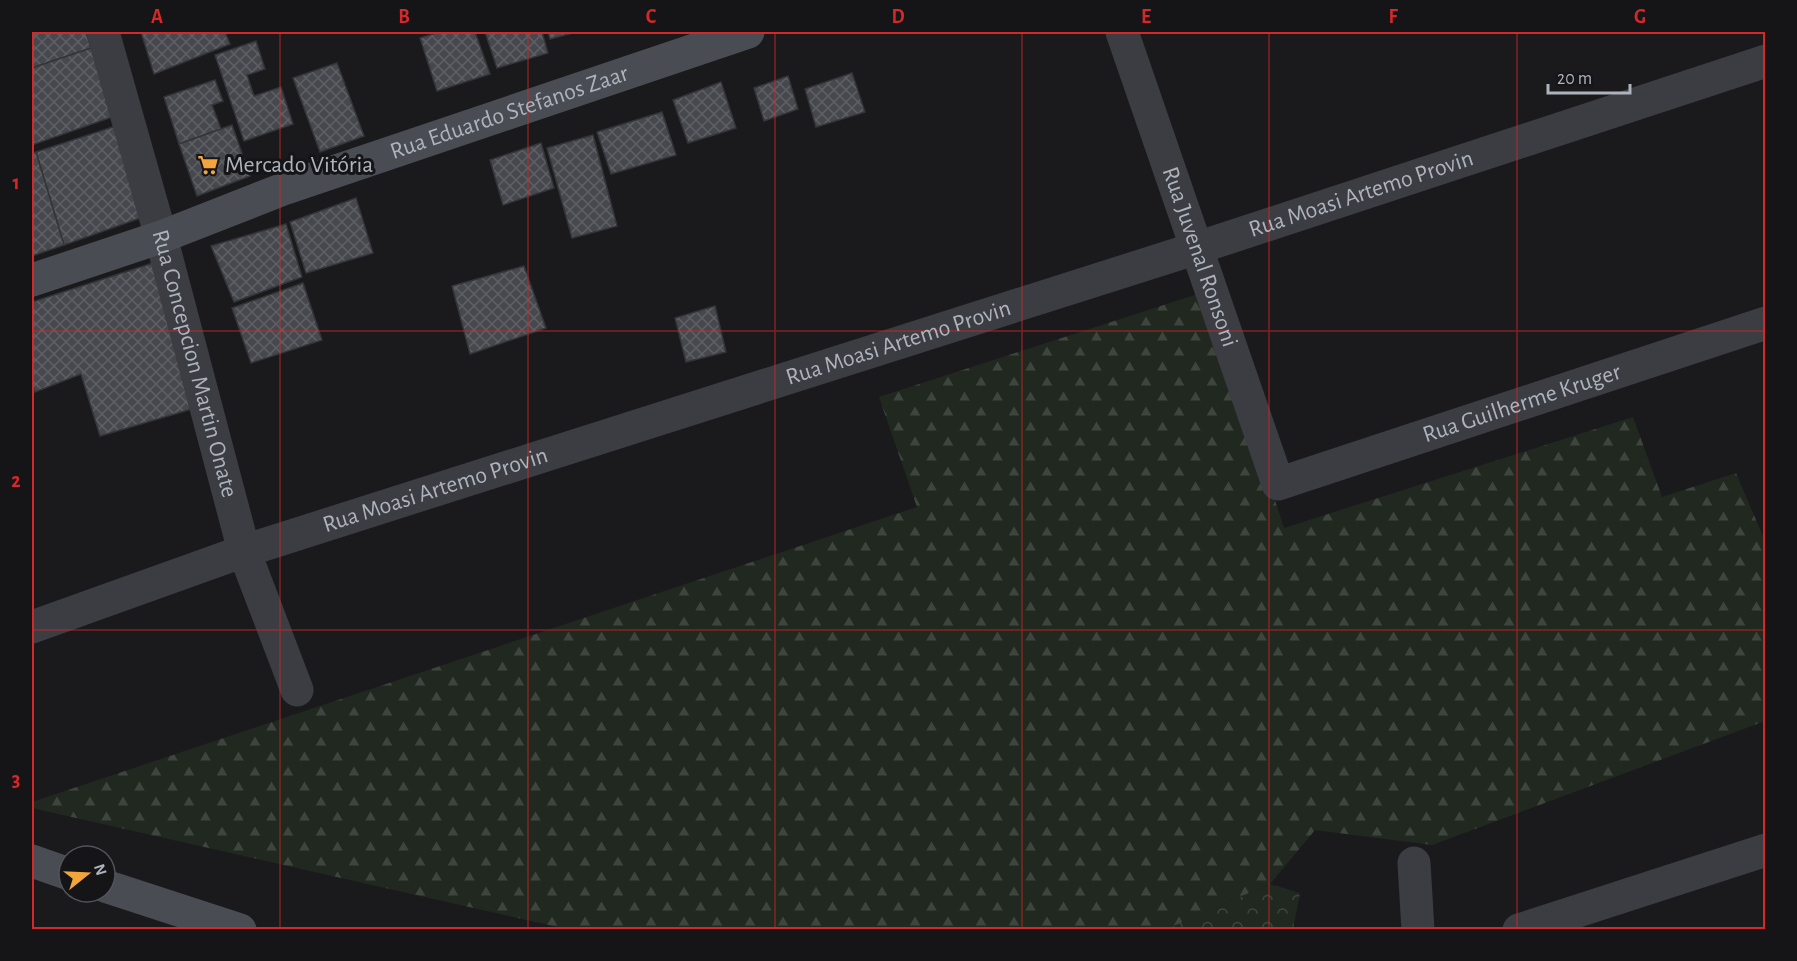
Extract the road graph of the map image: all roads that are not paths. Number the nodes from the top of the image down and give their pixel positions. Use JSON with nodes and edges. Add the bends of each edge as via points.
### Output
{"nodes":[{"id":1,"x":103,"y":32,"type":"edge"},
{"id":2,"x":748,"y":32,"type":"edge"},
{"id":3,"x":1122,"y":32,"type":"edge"},
{"id":4,"x":1766,"y":61,"type":"edge"},
{"id":5,"x":161,"y":237,"type":"junction"},
{"id":6,"x":1197,"y":248,"type":"junction"},
{"id":7,"x":32,"y":280,"type":"edge"},
{"id":8,"x":1766,"y":323,"type":"edge"},
{"id":9,"x":1278,"y":484,"type":"joint"},
{"id":10,"x":244,"y":551,"type":"junction"},
{"id":11,"x":32,"y":627,"type":"edge"},
{"id":12,"x":297,"y":690,"type":"dead end"},
{"id":13,"x":1766,"y":850,"type":"edge"},
{"id":14,"x":32,"y":861,"type":"edge"},
{"id":15,"x":1414,"y":863,"type":"dead end"},
{"id":16,"x":57,"y":870,"type":"edge"},
{"id":17,"x":117,"y":890,"type":"edge"},
{"id":18,"x":240,"y":930,"type":"edge"},
{"id":19,"x":1418,"y":930,"type":"edge"},
{"id":20,"x":1519,"y":930,"type":"edge"}],
"edges":[{"from":1,"to":5,"type":"street","name":"Rua Concepcion Martin Onate"},
{"from":2,"to":5,"type":"street","name":"Rua Eduardo Stefanos Zaar","via":[[286,188]]},
{"from":3,"to":6,"type":"street","name":"Rua Juvenal Ronsoni"},
{"from":4,"to":6,"type":"street","name":"Rua Moasi Artemo Provin"},
{"from":5,"to":7,"type":"street","name":"Rua Eduardo Stefanos Zaar"},
{"from":5,"to":10,"type":"street","name":"Rua Concepcion Martin Onate"},
{"from":6,"to":9,"type":"street","name":"Rua Juvenal Ronsoni"},
{"from":6,"to":10,"type":"street","name":"Rua Moasi Artemo Provin"},
{"from":8,"to":9,"type":"street","name":"Rua Guilherme Kruger"},
{"from":10,"to":11,"type":"street","name":"Rua Moasi Artemo Provin"},
{"from":10,"to":12,"type":"street","name":"Rua Concepcion Martin Onate"},
{"from":13,"to":20,"type":"street"},
{"from":14,"to":16,"type":"street"},
{"from":15,"to":19,"type":"street"},
{"from":17,"to":18,"type":"street"}]}
